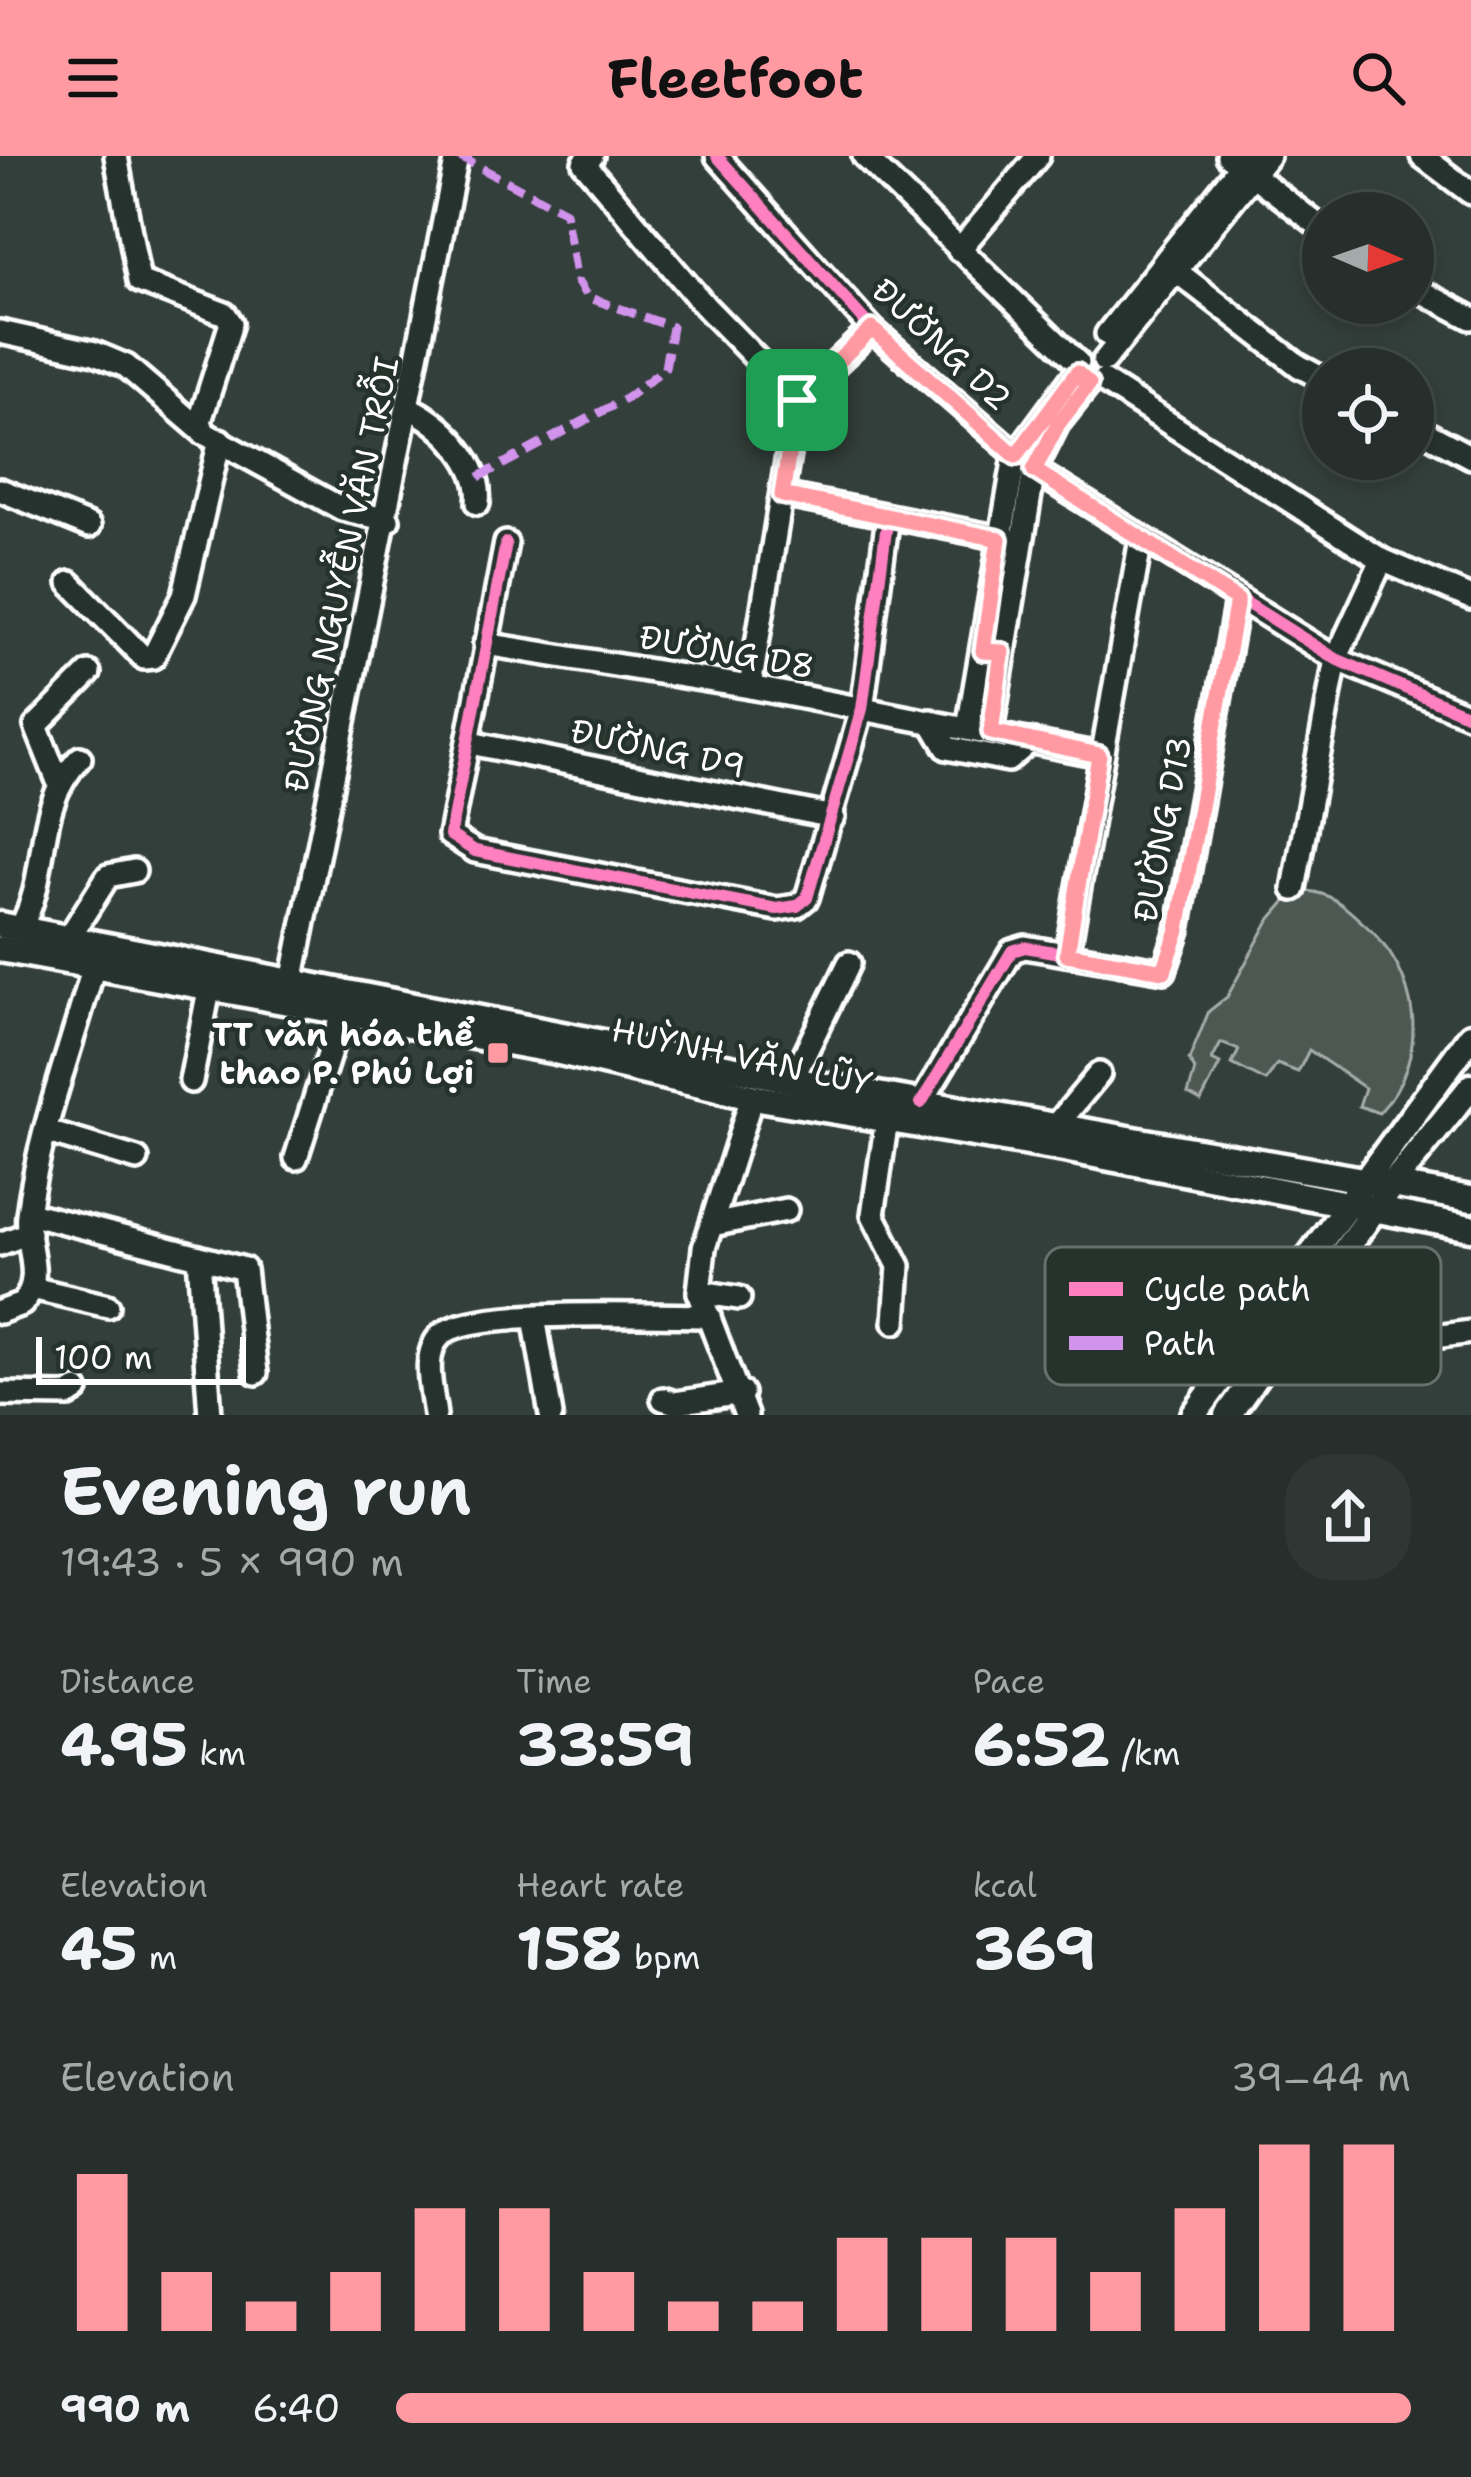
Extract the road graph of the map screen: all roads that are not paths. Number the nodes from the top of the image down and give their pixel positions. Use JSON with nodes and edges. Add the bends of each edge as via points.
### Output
{"nodes":[{"id":1,"x":116,"y":156,"type":"edge"},
{"id":2,"x":458,"y":156,"type":"edge"},
{"id":3,"x":592,"y":156,"type":"edge"},
{"id":4,"x":717,"y":156,"type":"edge"},
{"id":5,"x":864,"y":156,"type":"edge"},
{"id":6,"x":1037,"y":156,"type":"edge"},
{"id":7,"x":1268,"y":156,"type":"edge"},
{"id":8,"x":1422,"y":156,"type":"edge"},
{"id":9,"x":1242,"y":163,"type":"edge"},
{"id":10,"x":1471,"y":194,"type":"edge"},
{"id":11,"x":1302,"y":213,"type":"edge"},
{"id":12,"x":958,"y":250,"type":"junction"},
{"id":13,"x":1176,"y":271,"type":"junction"},
{"id":14,"x":1434,"y":298,"type":"edge"},
{"id":15,"x":1471,"y":318,"type":"edge"},
{"id":16,"x":872,"y":329,"type":"junction"},
{"id":17,"x":0,"y":332,"type":"edge"},
{"id":18,"x":1302,"y":368,"type":"edge"},
{"id":19,"x":1090,"y":370,"type":"junction"},
{"id":20,"x":797,"y":400,"type":"junction"},
{"id":21,"x":409,"y":408,"type":"junction"},
{"id":22,"x":212,"y":436,"type":"junction"},
{"id":23,"x":1434,"y":437,"type":"edge"},
{"id":24,"x":1471,"y":457,"type":"edge"},
{"id":25,"x":1025,"y":463,"type":"junction"},
{"id":26,"x":0,"y":490,"type":"edge"},
{"id":27,"x":782,"y":495,"type":"junction"},
{"id":28,"x":478,"y":503,"type":"dead end"},
{"id":29,"x":888,"y":516,"type":"junction"},
{"id":30,"x":388,"y":520,"type":"junction"},
{"id":31,"x":89,"y":526,"type":"dead end"},
{"id":32,"x":1141,"y":539,"type":"junction"},
{"id":33,"x":1009,"y":540,"type":"junction"},
{"id":34,"x":506,"y":543,"type":"dead end"},
{"id":35,"x":1382,"y":560,"type":"junction"},
{"id":36,"x":70,"y":583,"type":"dead end"},
{"id":37,"x":1471,"y":598,"type":"edge"},
{"id":38,"x":1237,"y":600,"type":"junction"},
{"id":39,"x":485,"y":644,"type":"junction"},
{"id":40,"x":993,"y":652,"type":"junction"},
{"id":41,"x":1336,"y":659,"type":"junction"},
{"id":42,"x":89,"y":673,"type":"dead end"},
{"id":43,"x":750,"y":687,"type":"junction"},
{"id":44,"x":862,"y":709,"type":"junction"},
{"id":45,"x":1471,"y":716,"type":"edge"},
{"id":46,"x":931,"y":721,"type":"junction"},
{"id":47,"x":968,"y":728,"type":"junction"},
{"id":48,"x":991,"y":732,"type":"junction"},
{"id":49,"x":1030,"y":741,"type":"junction"},
{"id":50,"x":470,"y":742,"type":"junction"},
{"id":51,"x":1099,"y":755,"type":"junction"},
{"id":52,"x":80,"y":758,"type":"dead end"},
{"id":53,"x":58,"y":781,"type":"junction"},
{"id":54,"x":832,"y":817,"type":"junction"},
{"id":55,"x":134,"y":871,"type":"dead end"},
{"id":56,"x":1294,"y":889,"type":"dead end"},
{"id":57,"x":10,"y":927,"type":"edge"},
{"id":58,"x":68,"y":939,"type":"junction"},
{"id":59,"x":0,"y":949,"type":"edge"},
{"id":60,"x":1067,"y":954,"type":"junction"},
{"id":61,"x":849,"y":962,"type":"dead end"},
{"id":62,"x":93,"y":969,"type":"junction"},
{"id":63,"x":209,"y":990,"type":"junction"},
{"id":64,"x":289,"y":994,"type":"junction"},
{"id":65,"x":342,"y":1014,"type":"junction"},
{"id":66,"x":1471,"y":1036,"type":"edge"},
{"id":67,"x":1099,"y":1074,"type":"dead end"},
{"id":68,"x":792,"y":1080,"type":"junction"},
{"id":69,"x":191,"y":1081,"type":"dead end"},
{"id":70,"x":1471,"y":1087,"type":"edge"},
{"id":71,"x":752,"y":1097,"type":"junction"},
{"id":72,"x":921,"y":1103,"type":"junction"},
{"id":73,"x":887,"y":1119,"type":"junction"},
{"id":74,"x":1055,"y":1126,"type":"junction"},
{"id":75,"x":48,"y":1132,"type":"junction"},
{"id":76,"x":296,"y":1158,"type":"dead end"},
{"id":77,"x":137,"y":1159,"type":"dead end"},
{"id":78,"x":1359,"y":1184,"type":"junction"},
{"id":79,"x":1390,"y":1187,"type":"junction"},
{"id":80,"x":1471,"y":1199,"type":"edge"},
{"id":81,"x":1343,"y":1206,"type":"junction"},
{"id":82,"x":786,"y":1210,"type":"dead end"},
{"id":83,"x":1374,"y":1213,"type":"junction"},
{"id":84,"x":29,"y":1223,"type":"junction"},
{"id":85,"x":712,"y":1225,"type":"junction"},
{"id":86,"x":1470,"y":1234,"type":"edge"},
{"id":87,"x":0,"y":1244,"type":"edge"},
{"id":88,"x":1314,"y":1247,"type":"edge"},
{"id":89,"x":1349,"y":1247,"type":"edge"},
{"id":90,"x":199,"y":1257,"type":"junction"},
{"id":91,"x":32,"y":1288,"type":"junction"},
{"id":92,"x":699,"y":1292,"type":"junction"},
{"id":93,"x":740,"y":1298,"type":"dead end"},
{"id":94,"x":108,"y":1306,"type":"dead end"},
{"id":95,"x":0,"y":1312,"type":"edge"},
{"id":96,"x":534,"y":1316,"type":"junction"},
{"id":97,"x":709,"y":1316,"type":"junction"},
{"id":98,"x":895,"y":1322,"type":"dead end"},
{"id":99,"x":1471,"y":1332,"type":"edge"},
{"id":100,"x":1441,"y":1336,"type":"edge"},
{"id":101,"x":256,"y":1373,"type":"dead end"},
{"id":102,"x":1215,"y":1385,"type":"edge"},
{"id":103,"x":1250,"y":1385,"type":"edge"},
{"id":104,"x":77,"y":1390,"type":"dead end"},
{"id":105,"x":0,"y":1394,"type":"edge"},
{"id":106,"x":663,"y":1399,"type":"dead end"},
{"id":107,"x":744,"y":1404,"type":"edge"},
{"id":108,"x":691,"y":1408,"type":"edge"},
{"id":109,"x":210,"y":1415,"type":"edge"},
{"id":110,"x":435,"y":1415,"type":"edge"},
{"id":111,"x":551,"y":1415,"type":"edge"},
{"id":112,"x":1194,"y":1415,"type":"edge"},
{"id":113,"x":1228,"y":1415,"type":"edge"}],
"edges":[{"from":1,"to":22,"type":"street","via":[[139,280],[231,323],[200,422]]},
{"from":2,"to":21,"type":"street","name":"ĐƯỜNG NGUYỄN VĂN TRỖI"},
{"from":3,"to":20,"type":"street","via":[[584,163],[614,199]]},
{"from":4,"to":16,"type":"street","name":"ĐƯỜNG D2"},
{"from":5,"to":12,"type":"street"},
{"from":6,"to":12,"type":"street"},
{"from":7,"to":9,"type":"street"},
{"from":8,"to":10,"type":"street"},
{"from":9,"to":11,"type":"street"},
{"from":9,"to":13,"type":"street"},
{"from":9,"to":19,"type":"street"},
{"from":12,"to":19,"type":"street"},
{"from":13,"to":18,"type":"street"},
{"from":13,"to":19,"type":"street"},
{"from":14,"to":15,"type":"street"},
{"from":16,"to":20,"type":"street"},
{"from":16,"to":25,"type":"street","name":"ĐƯỜNG D2"},
{"from":17,"to":22,"type":"street","via":[[126,366]]},
{"from":19,"to":25,"type":"street"},
{"from":19,"to":35,"type":"street"},
{"from":20,"to":27,"type":"street"},
{"from":21,"to":28,"type":"street","via":[[439,421],[477,478]]},
{"from":21,"to":30,"type":"street","name":"ĐƯỜNG NGUYỄN VĂN TRỖI"},
{"from":22,"to":30,"type":"street","via":[[342,509]]},
{"from":22,"to":36,"type":"street","via":[[184,596],[153,657],[144,658]]},
{"from":23,"to":24,"type":"street"},
{"from":25,"to":32,"type":"street","name":"ĐƯỜNG D2"},
{"from":25,"to":33,"type":"street"},
{"from":26,"to":31,"type":"street"},
{"from":27,"to":29,"type":"street"},
{"from":27,"to":43,"type":"street"},
{"from":29,"to":33,"type":"street"},
{"from":29,"to":44,"type":"street"},
{"from":30,"to":64,"type":"street","name":"ĐƯỜNG NGUYỄN VĂN TRỖI"},
{"from":32,"to":38,"type":"street","name":"ĐƯỜNG D2"},
{"from":32,"to":51,"type":"street"},
{"from":33,"to":40,"type":"street"},
{"from":34,"to":39,"type":"street"},
{"from":35,"to":37,"type":"street"},
{"from":35,"to":41,"type":"street"},
{"from":38,"to":41,"type":"street","name":"ĐƯỜNG D2"},
{"from":38,"to":60,"type":"street","name":"ĐƯỜNG D13","via":[[1164,971]]},
{"from":39,"to":43,"type":"street","name":"ĐƯỜNG D8"},
{"from":39,"to":50,"type":"street"},
{"from":40,"to":47,"type":"street"},
{"from":40,"to":48,"type":"street"},
{"from":41,"to":45,"type":"street","name":"ĐƯỜNG D2"},
{"from":41,"to":56,"type":"street"},
{"from":42,"to":53,"type":"street","via":[[36,726]]},
{"from":43,"to":44,"type":"street","name":"ĐƯỜNG D8"},
{"from":44,"to":46,"type":"street","name":"ĐƯỜNG D8"},
{"from":44,"to":54,"type":"street"},
{"from":46,"to":47,"type":"street","name":"ĐƯỜNG D8"},
{"from":46,"to":49,"type":"street","via":[[947,748],[1008,760]]},
{"from":47,"to":48,"type":"street","name":"ĐƯỜNG D8"},
{"from":48,"to":49,"type":"street","name":"ĐƯỜNG D8"},
{"from":49,"to":51,"type":"street","name":"ĐƯỜNG D8"},
{"from":50,"to":54,"type":"street","name":"ĐƯỜNG D9"},
{"from":50,"to":54,"type":"street","via":[[450,835],[475,851],[777,909],[807,898]]},
{"from":51,"to":60,"type":"street"},
{"from":52,"to":53,"type":"street"},
{"from":53,"to":57,"type":"street","via":[[38,898]]},
{"from":55,"to":58,"type":"street","via":[[108,876]]},
{"from":57,"to":58,"type":"main road","name":"HUỲNH VĂN LŨY"},
{"from":58,"to":64,"type":"main road","name":"HUỲNH VĂN LŨY"},
{"from":59,"to":62,"type":"main road","name":"HUỲNH VĂN LŨY"},
{"from":60,"to":72,"type":"street","via":[[1024,947],[1004,957]]},
{"from":61,"to":68,"type":"street"},
{"from":62,"to":63,"type":"main road","name":"HUỲNH VĂN LŨY"},
{"from":62,"to":75,"type":"street"},
{"from":63,"to":64,"type":"main road","name":"HUỲNH VĂN LŨY"},
{"from":63,"to":69,"type":"street"},
{"from":64,"to":65,"type":"main road","name":"HUỲNH VĂN LŨY"},
{"from":64,"to":68,"type":"main road","name":"HUỲNH VĂN LŨY"},
{"from":65,"to":71,"type":"main road","name":"HUỲNH VĂN LŨY"},
{"from":65,"to":76,"type":"street"},
{"from":66,"to":78,"type":"main road"},
{"from":67,"to":74,"type":"street"},
{"from":68,"to":72,"type":"main road","name":"HUỲNH VĂN LŨY"},
{"from":70,"to":79,"type":"main road"},
{"from":71,"to":73,"type":"main road","name":"HUỲNH VĂN LŨY"},
{"from":71,"to":85,"type":"street"},
{"from":72,"to":74,"type":"main road","name":"HUỲNH VĂN LŨY"},
{"from":73,"to":81,"type":"main road","name":"HUỲNH VĂN LŨY"},
{"from":73,"to":98,"type":"street","via":[[873,1214],[899,1266]]},
{"from":74,"to":78,"type":"main road","name":"HUỲNH VĂN LŨY"},
{"from":75,"to":77,"type":"street"},
{"from":75,"to":84,"type":"street"},
{"from":78,"to":79,"type":"main road","name":"HUỲNH VĂN LŨY"},
{"from":78,"to":81,"type":"main road"},
{"from":79,"to":80,"type":"main road","name":"HUỲNH VĂN LŨY"},
{"from":79,"to":83,"type":"main road"},
{"from":81,"to":83,"type":"main road","name":"HUỲNH VĂN LŨY"},
{"from":81,"to":88,"type":"main road"},
{"from":82,"to":85,"type":"street"},
{"from":83,"to":86,"type":"main road","name":"HUỲNH VĂN LŨY"},
{"from":83,"to":89,"type":"main road"},
{"from":84,"to":87,"type":"street"},
{"from":84,"to":90,"type":"street"},
{"from":84,"to":91,"type":"street"},
{"from":85,"to":92,"type":"street"},
{"from":90,"to":101,"type":"street","via":[[244,1269]]},
{"from":90,"to":109,"type":"street"},
{"from":91,"to":94,"type":"street"},
{"from":91,"to":95,"type":"street","via":[[22,1304]]},
{"from":92,"to":93,"type":"street"},
{"from":92,"to":97,"type":"street"},
{"from":96,"to":97,"type":"street"},
{"from":96,"to":110,"type":"street","via":[[458,1325],[441,1335],[429,1355]]},
{"from":96,"to":111,"type":"street"},
{"from":97,"to":107,"type":"street"},
{"from":99,"to":100,"type":"street"},
{"from":102,"to":112,"type":"main road"},
{"from":103,"to":113,"type":"main road"},
{"from":104,"to":105,"type":"street"},
{"from":106,"to":108,"type":"street"},
{"from":107,"to":108,"type":"street"}]}
